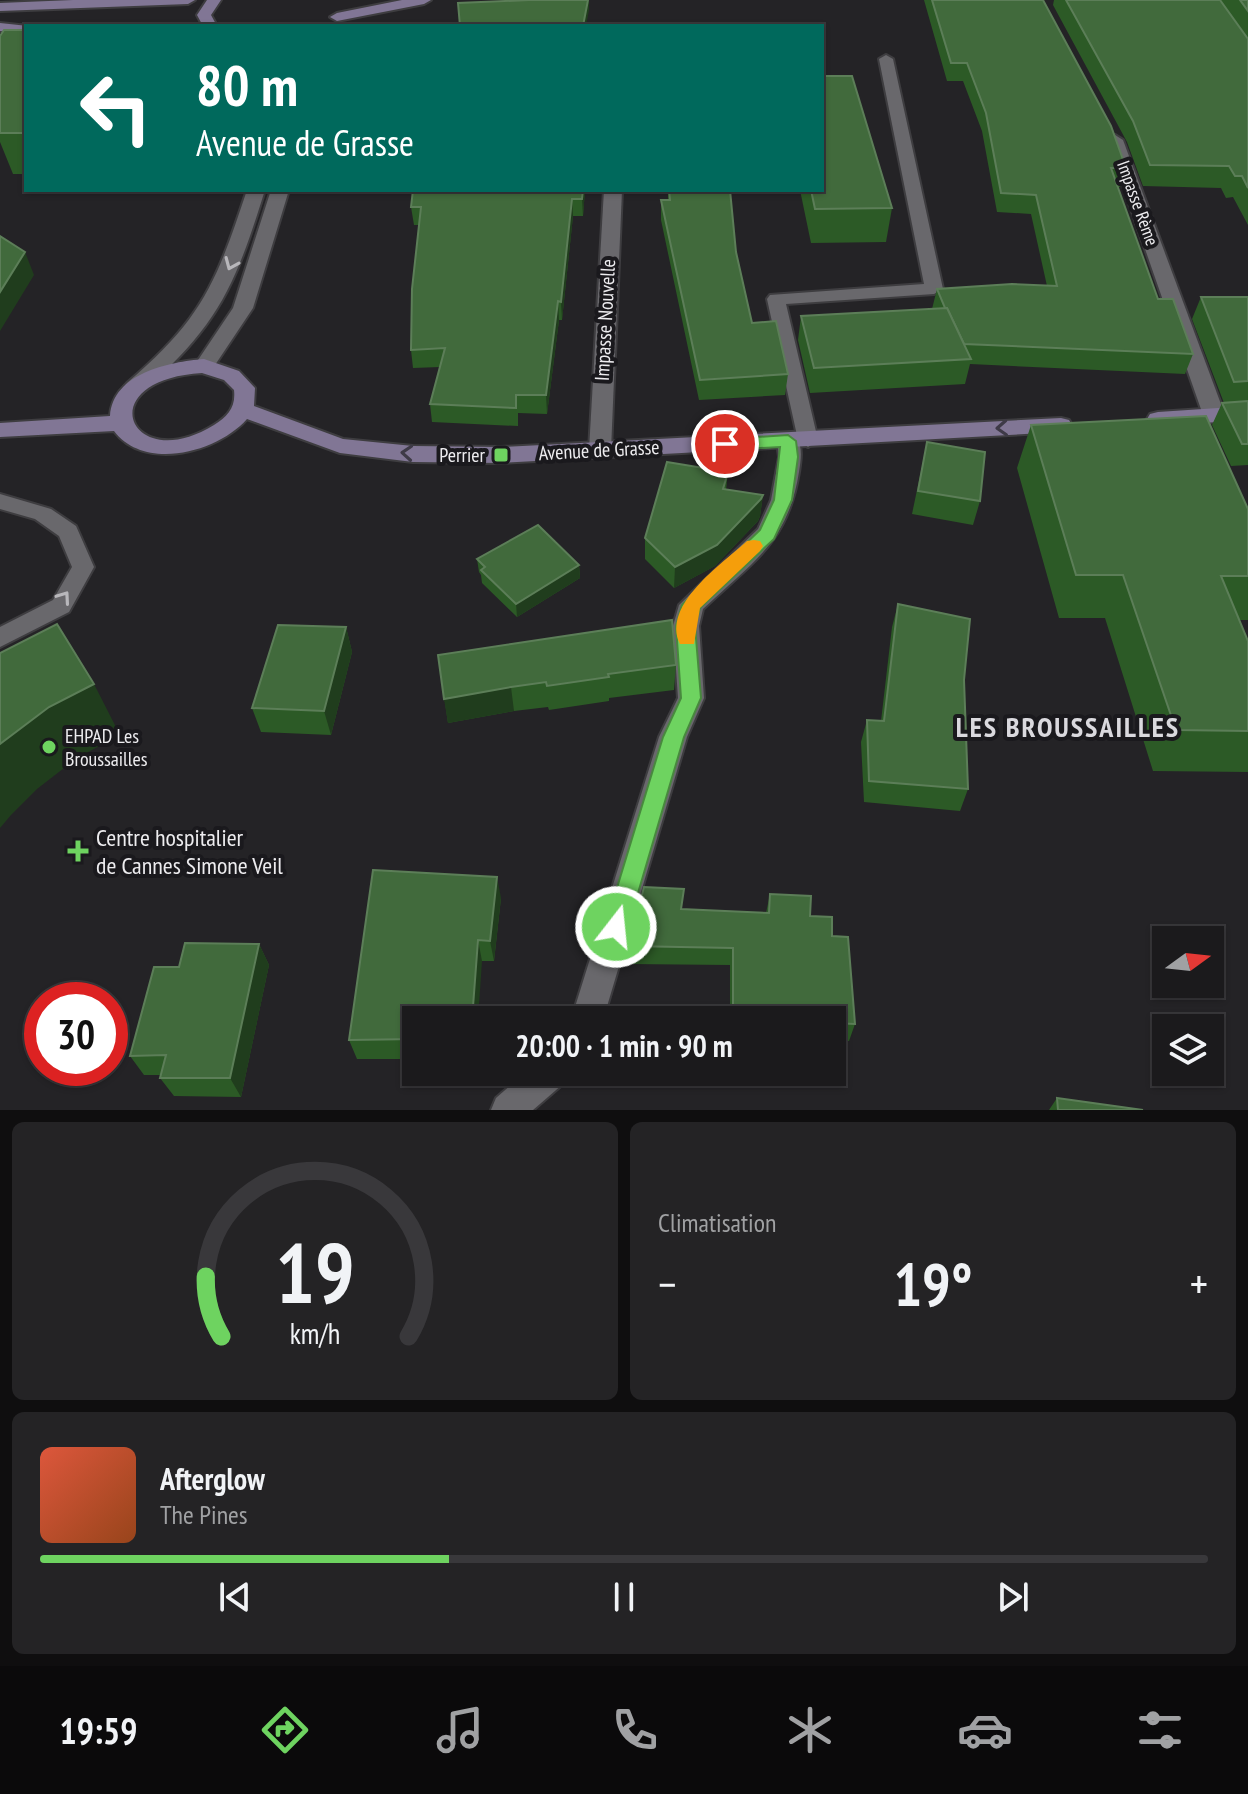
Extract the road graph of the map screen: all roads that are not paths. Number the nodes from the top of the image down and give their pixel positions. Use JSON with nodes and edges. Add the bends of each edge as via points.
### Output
{"nodes":[{"id":1,"x":188,"y":0,"type":"edge"},
{"id":2,"x":214,"y":0,"type":"edge"},
{"id":3,"x":342,"y":0,"type":"edge"},
{"id":4,"x":424,"y":0,"type":"edge"},
{"id":5,"x":0,"y":7,"type":"edge"},
{"id":6,"x":337,"y":17,"type":"junction"},
{"id":7,"x":209,"y":24,"type":"edge"},
{"id":8,"x":327,"y":24,"type":"edge"},
{"id":9,"x":0,"y":27,"type":"edge"},
{"id":10,"x":24,"y":30,"type":"edge"},
{"id":11,"x":886,"y":59,"type":"dead end"},
{"id":12,"x":1109,"y":130,"type":"edge"},
{"id":13,"x":255,"y":192,"type":"edge"},
{"id":14,"x":279,"y":192,"type":"edge"},
{"id":15,"x":613,"y":192,"type":"edge"},
{"id":16,"x":204,"y":366,"type":"junction"},
{"id":17,"x":134,"y":388,"type":"junction"},
{"id":18,"x":243,"y":410,"type":"junction"},
{"id":19,"x":1248,"y":413,"type":"edge"},
{"id":20,"x":1214,"y":415,"type":"junction"},
{"id":21,"x":1134,"y":420,"type":"edge"},
{"id":22,"x":1087,"y":423,"type":"edge"},
{"id":23,"x":120,"y":424,"type":"junction"},
{"id":24,"x":0,"y":430,"type":"edge"},
{"id":25,"x":798,"y":440,"type":"junction"},
{"id":26,"x":600,"y":450,"type":"junction"},
{"id":27,"x":0,"y":501,"type":"edge"},
{"id":28,"x":0,"y":638,"type":"edge"},
{"id":29,"x":591,"y":1006,"type":"edge"},
{"id":30,"x":535,"y":1086,"type":"edge"},
{"id":31,"x":508,"y":1110,"type":"edge"}],
"edges":[{"from":1,"to":5,"type":"street"},
{"from":2,"to":7,"type":"street","via":[[204,15]]},
{"from":3,"to":6,"type":"street"},
{"from":4,"to":6,"type":"street"},
{"from":6,"to":8,"type":"street"},
{"from":9,"to":10,"type":"street"},
{"from":11,"to":25,"type":"lane","via":[[934,289],[776,299]]},
{"from":12,"to":20,"type":"street","name":"Impasse Rème"},
{"from":13,"to":17,"type":"street","one_way":true,"via":[[233,261],[211,306],[173,354]]},
{"from":14,"to":16,"type":"street","via":[[243,308]]},
{"from":15,"to":26,"type":"street","name":"Impasse Nouvelle"},
{"from":16,"to":17,"type":"street","via":[[165,372]]},
{"from":16,"to":18,"type":"street","via":[[234,375],[243,385]]},
{"from":17,"to":23,"type":"street","via":[[119,412]]},
{"from":18,"to":23,"type":"street","via":[[218,434],[179,446],[141,443]]},
{"from":26,"to":18,"type":"street","name":"Avenue de Grasse","one_way":true,"via":[[501,455],[367,450],[340,446]]},
{"from":19,"to":20,"type":"street"},
{"from":20,"to":21,"type":"street"},
{"from":22,"to":25,"type":"street","name":"Avenue de Grasse","one_way":true},
{"from":23,"to":24,"type":"street","via":[[87,421]]},
{"from":25,"to":26,"type":"street","name":"Avenue de Grasse"},
{"from":25,"to":29,"type":"street","via":[[783,500],[767,534],[691,605],[686,626],[691,698],[673,737]]},
{"from":28,"to":27,"type":"lane","one_way":true,"via":[[61,606],[83,567],[68,531],[43,514]]},
{"from":30,"to":31,"type":"street"}]}
